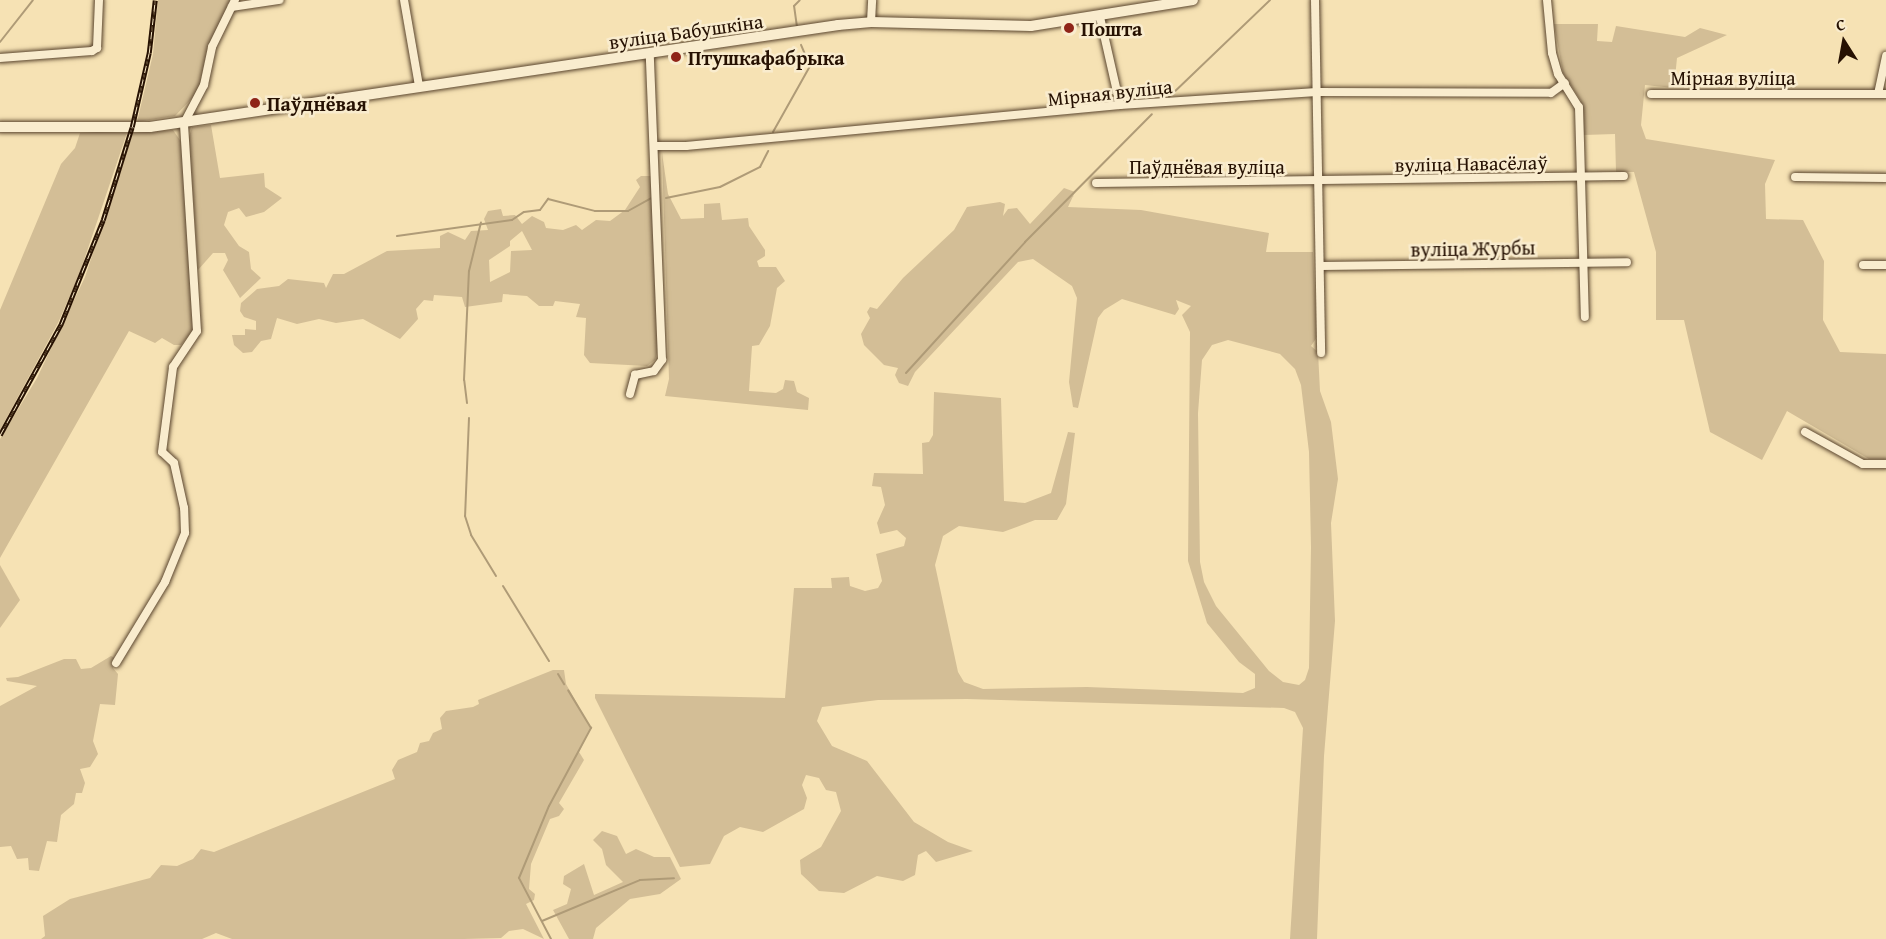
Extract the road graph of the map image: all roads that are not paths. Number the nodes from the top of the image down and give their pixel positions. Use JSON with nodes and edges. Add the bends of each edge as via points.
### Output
{"nodes":[{"id":1,"x":99,"y":0,"type":"edge"},
{"id":2,"x":279,"y":0,"type":"edge"},
{"id":3,"x":404,"y":0,"type":"edge"},
{"id":4,"x":872,"y":0,"type":"edge"},
{"id":5,"x":1193,"y":0,"type":"edge"},
{"id":6,"x":1315,"y":0,"type":"edge"},
{"id":7,"x":1547,"y":0,"type":"edge"},
{"id":8,"x":234,"y":4,"type":"edge"},
{"id":9,"x":1100,"y":17,"type":"junction"},
{"id":10,"x":871,"y":22,"type":"junction"},
{"id":11,"x":650,"y":55,"type":"junction"},
{"id":12,"x":1886,"y":57,"type":"edge"},
{"id":13,"x":0,"y":58,"type":"edge"},
{"id":14,"x":1565,"y":83,"type":"junction"},
{"id":15,"x":419,"y":86,"type":"junction"},
{"id":16,"x":1317,"y":92,"type":"junction"},
{"id":17,"x":1651,"y":94,"type":"dead end"},
{"id":18,"x":1882,"y":94,"type":"edge"},
{"id":19,"x":1120,"y":105,"type":"junction"},
{"id":20,"x":184,"y":123,"type":"junction"},
{"id":21,"x":0,"y":127,"type":"edge"},
{"id":22,"x":656,"y":146,"type":"junction"},
{"id":23,"x":1624,"y":176,"type":"dead end"},
{"id":24,"x":1583,"y":177,"type":"junction"},
{"id":25,"x":1795,"y":177,"type":"dead end"},
{"id":26,"x":1886,"y":178,"type":"edge"},
{"id":27,"x":1319,"y":182,"type":"junction"},
{"id":28,"x":1096,"y":183,"type":"dead end"},
{"id":29,"x":1584,"y":262,"type":"junction"},
{"id":30,"x":1626,"y":262,"type":"dead end"},
{"id":31,"x":1863,"y":265,"type":"dead end"},
{"id":32,"x":1886,"y":265,"type":"edge"},
{"id":33,"x":1321,"y":266,"type":"junction"},
{"id":34,"x":1586,"y":316,"type":"dead end"},
{"id":35,"x":1321,"y":353,"type":"dead end"},
{"id":36,"x":630,"y":394,"type":"dead end"},
{"id":37,"x":1806,"y":432,"type":"dead end"},
{"id":38,"x":1886,"y":464,"type":"edge"},
{"id":39,"x":116,"y":663,"type":"dead end"}],
"edges":[{"from":1,"to":13,"type":"street","via":[[97,48],[92,51]]},
{"from":2,"to":8,"type":"street"},
{"from":3,"to":15,"type":"street"},
{"from":4,"to":10,"type":"street"},
{"from":5,"to":9,"type":"street","name":"вуліца Бабушкіна"},
{"from":6,"to":16,"type":"street"},
{"from":7,"to":14,"type":"street","via":[[1552,53]]},
{"from":8,"to":20,"type":"street","via":[[212,47],[204,85]]},
{"from":9,"to":10,"type":"street","name":"вуліца Бабушкіна","via":[[1031,26]]},
{"from":9,"to":19,"type":"street"},
{"from":10,"to":11,"type":"street","name":"вуліца Бабушкіна"},
{"from":11,"to":15,"type":"street","name":"вуліца Бабушкіна"},
{"from":11,"to":22,"type":"street"},
{"from":12,"to":18,"type":"street"},
{"from":14,"to":16,"type":"street","name":"Мірная вуліца","via":[[1551,93]]},
{"from":14,"to":24,"type":"street","via":[[1578,107]]},
{"from":15,"to":20,"type":"street","name":"вуліца Бабушкіна"},
{"from":16,"to":19,"type":"street","name":"Мірная вуліца"},
{"from":16,"to":27,"type":"street"},
{"from":17,"to":18,"type":"street","name":"Мірная вуліца"},
{"from":19,"to":22,"type":"street","name":"Мірная вуліца"},
{"from":20,"to":21,"type":"street","name":"вуліца Бабушкіна","via":[[150,127]]},
{"from":20,"to":39,"type":"street","via":[[197,331],[173,367],[162,452],[174,463],[186,524],[165,582]]},
{"from":22,"to":36,"type":"street","via":[[662,360],[654,371],[635,375]]},
{"from":23,"to":24,"type":"street","name":"вуліца Навасёлаў"},
{"from":24,"to":27,"type":"street","name":"вуліца Навасёлаў"},
{"from":24,"to":29,"type":"street"},
{"from":25,"to":26,"type":"street"},
{"from":27,"to":28,"type":"street","name":"Паўднёвая вуліца"},
{"from":27,"to":33,"type":"street"},
{"from":29,"to":30,"type":"street","name":"вуліца Журбы"},
{"from":29,"to":33,"type":"street","name":"вуліца Журбы"},
{"from":29,"to":34,"type":"street"},
{"from":31,"to":32,"type":"street"},
{"from":33,"to":35,"type":"street"},
{"from":37,"to":38,"type":"street","via":[[1863,464]]}]}
